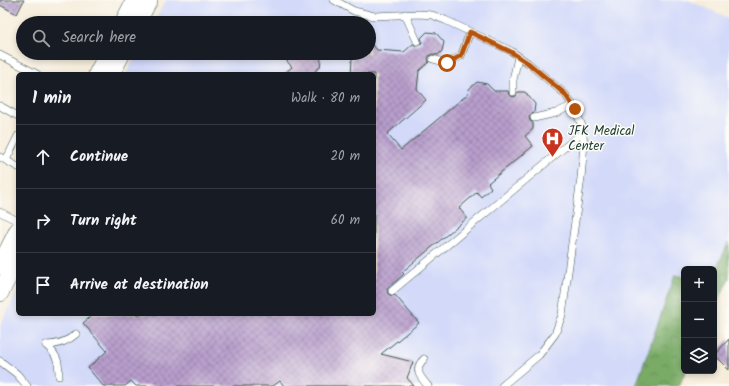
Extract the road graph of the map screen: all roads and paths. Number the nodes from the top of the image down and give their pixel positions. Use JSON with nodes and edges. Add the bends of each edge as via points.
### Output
{"nodes":[{"id":1,"x":135,"y":0,"type":"edge"},
{"id":2,"x":149,"y":0,"type":"edge"},
{"id":3,"x":334,"y":0,"type":"edge"},
{"id":4,"x":405,"y":14,"type":"junction"},
{"id":5,"x":127,"y":16,"type":"edge"},
{"id":6,"x":141,"y":16,"type":"edge"},
{"id":7,"x":470,"y":32,"type":"junction"},
{"id":8,"x":417,"y":41,"type":"dead end"},
{"id":9,"x":0,"y":55,"type":"edge"},
{"id":10,"x":518,"y":57,"type":"junction"},
{"id":11,"x":433,"y":59,"type":"dead end"},
{"id":12,"x":104,"y":60,"type":"edge"},
{"id":13,"x":118,"y":60,"type":"edge"},
{"id":14,"x":33,"y":72,"type":"edge"},
{"id":15,"x":98,"y":72,"type":"edge"},
{"id":16,"x":112,"y":72,"type":"edge"},
{"id":17,"x":513,"y":92,"type":"dead end"},
{"id":18,"x":573,"y":105,"type":"junction"},
{"id":19,"x":0,"y":106,"type":"edge"},
{"id":20,"x":16,"y":115,"type":"edge"},
{"id":21,"x":534,"y":118,"type":"dead end"},
{"id":22,"x":583,"y":132,"type":"junction"},
{"id":23,"x":16,"y":139,"type":"edge"},
{"id":24,"x":3,"y":159,"type":"edge"},
{"id":25,"x":16,"y":165,"type":"edge"},
{"id":26,"x":0,"y":212,"type":"edge"},
{"id":27,"x":16,"y":220,"type":"edge"},
{"id":28,"x":16,"y":234,"type":"edge"},
{"id":29,"x":16,"y":262,"type":"edge"},
{"id":30,"x":0,"y":266,"type":"edge"},
{"id":31,"x":392,"y":291,"type":"dead end"},
{"id":32,"x":0,"y":293,"type":"edge"},
{"id":33,"x":76,"y":334,"type":"dead end"},
{"id":34,"x":424,"y":359,"type":"dead end"},
{"id":35,"x":0,"y":361,"type":"edge"},
{"id":36,"x":59,"y":376,"type":"dead end"},
{"id":37,"x":27,"y":386,"type":"edge"},
{"id":38,"x":428,"y":386,"type":"edge"},
{"id":39,"x":502,"y":386,"type":"edge"}],
"edges":[{"from":1,"to":5,"type":"street"},
{"from":2,"to":6,"type":"street"},
{"from":3,"to":4,"type":"lane","via":[[354,11],[374,16]]},
{"from":4,"to":7,"type":"lane","via":[[432,15]]},
{"from":4,"to":8,"type":"lane"},
{"from":7,"to":10,"type":"lane"},
{"from":7,"to":11,"type":"lane","via":[[461,56],[447,63]]},
{"from":9,"to":14,"type":"lane"},
{"from":10,"to":17,"type":"lane"},
{"from":10,"to":18,"type":"lane","via":[[565,94]]},
{"from":12,"to":15,"type":"street"},
{"from":13,"to":16,"type":"street"},
{"from":18,"to":21,"type":"lane","via":[[556,113]]},
{"from":18,"to":22,"type":"lane"},
{"from":19,"to":20,"type":"lane"},
{"from":22,"to":31,"type":"lane"},
{"from":22,"to":39,"type":"lane","via":[[581,178],[562,315],[556,334],[539,355]]},
{"from":23,"to":24,"type":"lane"},
{"from":24,"to":25,"type":"lane"},
{"from":26,"to":27,"type":"lane"},
{"from":28,"to":30,"type":"street"},
{"from":29,"to":32,"type":"street"},
{"from":33,"to":36,"type":"lane","via":[[60,344],[46,345],[57,358]]},
{"from":34,"to":38,"type":"lane","via":[[420,362],[418,372]]},
{"from":35,"to":37,"type":"lane","via":[[17,374]]}]}
